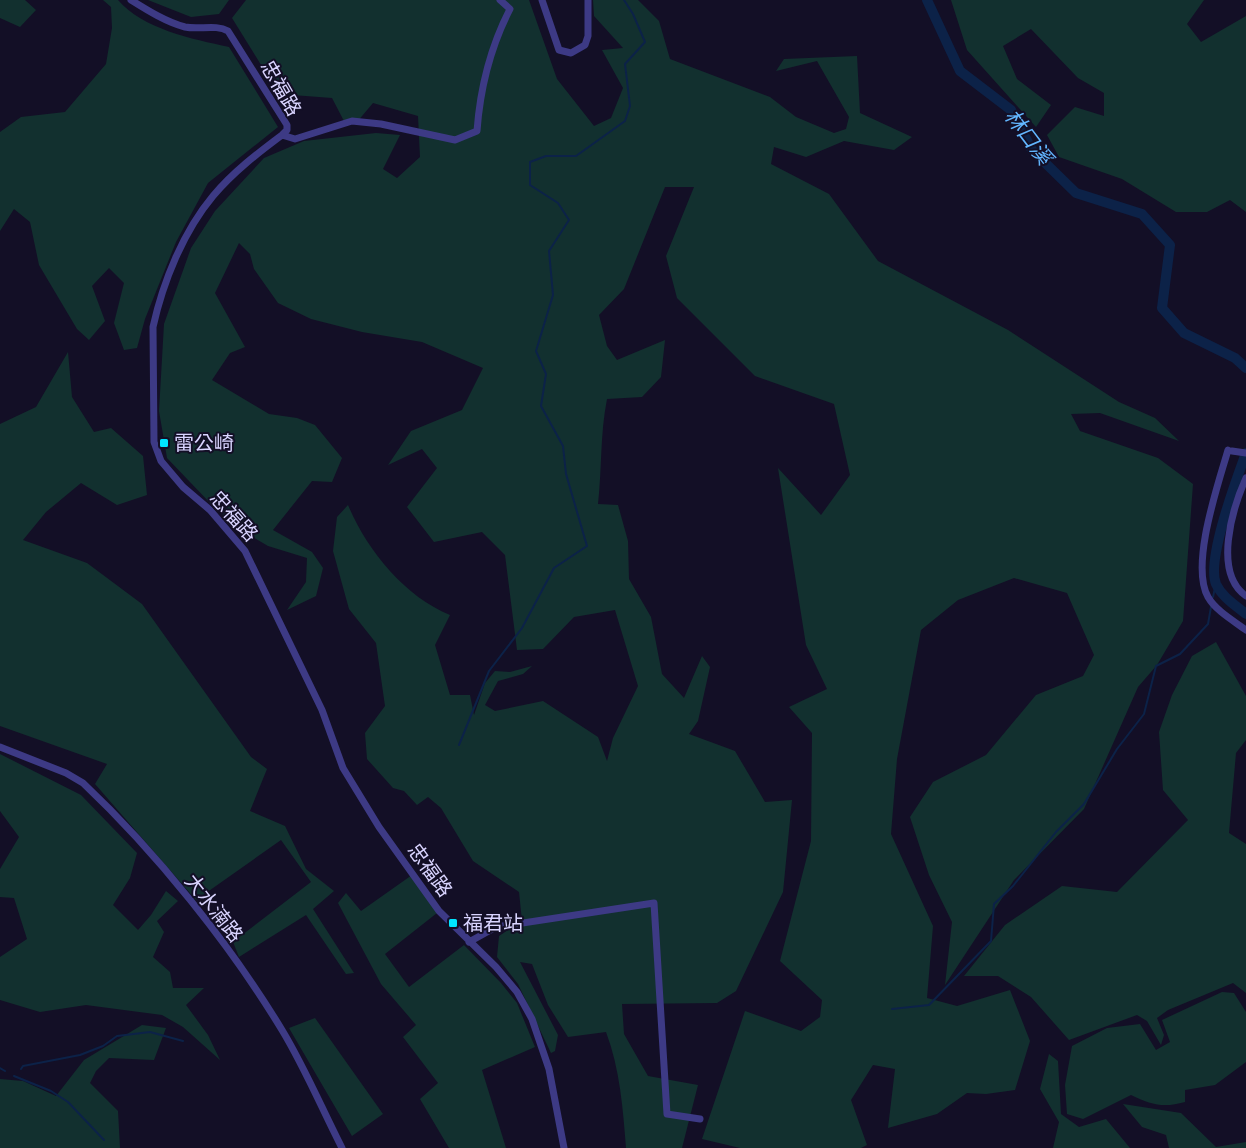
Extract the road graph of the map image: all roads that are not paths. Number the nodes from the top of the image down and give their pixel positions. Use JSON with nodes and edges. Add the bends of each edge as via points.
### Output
{"nodes":[{"id":1,"x":131,"y":0,"type":"edge"},
{"id":2,"x":500,"y":0,"type":"edge"},
{"id":3,"x":588,"y":0,"type":"edge"},
{"id":4,"x":544,"y":2,"type":"edge"},
{"id":5,"x":282,"y":135,"type":"junction"},
{"id":6,"x":1246,"y":453,"type":"edge"},
{"id":7,"x":1246,"y":478,"type":"edge"},
{"id":8,"x":1246,"y":596,"type":"edge"},
{"id":9,"x":1246,"y":630,"type":"edge"},
{"id":10,"x":0,"y":747,"type":"edge"},
{"id":11,"x":469,"y":942,"type":"junction"},
{"id":12,"x":700,"y":1119,"type":"dead end"},
{"id":13,"x":342,"y":1148,"type":"edge"},
{"id":14,"x":564,"y":1148,"type":"edge"}],
"edges":[{"from":1,"to":5,"type":"street","name":"忠福路","via":[[185,27],[219,28],[228,32],[284,118],[287,130]]},
{"from":2,"to":5,"type":"street","via":[[510,9],[493,46],[477,131],[455,140],[352,121],[295,139]]},
{"from":3,"to":4,"type":"street","via":[[588,36],[585,45],[571,53],[558,50]]},
{"from":5,"to":11,"type":"street","name":"忠福路","via":[[231,176],[212,196],[192,224],[174,265],[153,327],[154,442],[161,460],[182,487],[210,510],[245,551],[322,710],[343,768],[378,827],[439,911]]},
{"from":6,"to":9,"type":"street","via":[[1230,450],[1204,545],[1203,580],[1212,603]]},
{"from":7,"to":8,"type":"street","via":[[1227,550],[1231,579]]},
{"from":10,"to":13,"type":"street","name":"大水湳路","via":[[66,773],[82,783],[164,870],[270,1011]]},
{"from":11,"to":12,"type":"street","via":[[496,927],[654,903],[667,1114]]},
{"from":11,"to":14,"type":"street","name":"忠福路","via":[[517,992],[532,1019],[549,1069]]}]}
